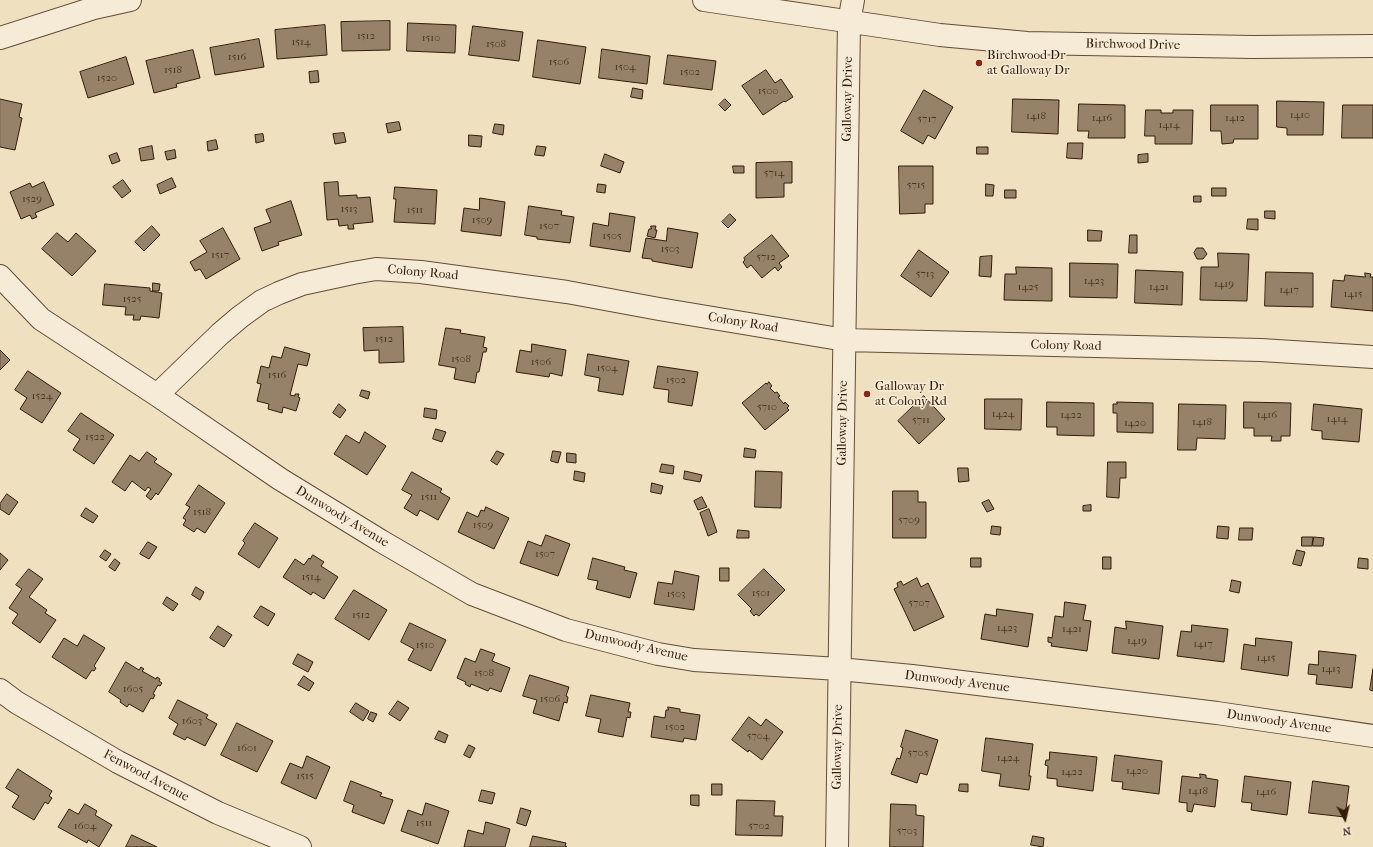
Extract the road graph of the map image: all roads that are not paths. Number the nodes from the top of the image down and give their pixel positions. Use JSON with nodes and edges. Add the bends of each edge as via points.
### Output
{"nodes":[{"id":1,"x":130,"y":0,"type":"edge"},
{"id":2,"x":704,"y":0,"type":"edge"},
{"id":3,"x":853,"y":0,"type":"edge"},
{"id":4,"x":849,"y":22,"type":"junction"},
{"id":5,"x":0,"y":38,"type":"edge"},
{"id":6,"x":1373,"y":46,"type":"edge"},
{"id":7,"x":0,"y":276,"type":"edge"},
{"id":8,"x":845,"y":340,"type":"junction"},
{"id":9,"x":1373,"y":357,"type":"edge"},
{"id":10,"x":157,"y":395,"type":"junction"},
{"id":11,"x":839,"y":669,"type":"junction"},
{"id":12,"x":0,"y":690,"type":"edge"},
{"id":13,"x":1373,"y":736,"type":"edge"},
{"id":14,"x":300,"y":847,"type":"edge"},
{"id":15,"x":837,"y":847,"type":"edge"}],
"edges":[{"from":1,"to":5,"type":"street","via":[[94,8]]},
{"from":2,"to":4,"type":"street","name":"Birchwood Drive"},
{"from":3,"to":4,"type":"street","name":"Galloway Drive"},
{"from":4,"to":6,"type":"street","name":"Birchwood Drive","via":[[1027,43],[1253,47]]},
{"from":4,"to":8,"type":"street","name":"Galloway Drive"},
{"from":7,"to":10,"type":"street","name":"Dunwoody Avenue","via":[[41,319]]},
{"from":8,"to":9,"type":"street","name":"Colony Road","via":[[1261,350]]},
{"from":8,"to":10,"type":"street","name":"Colony Road","via":[[659,310],[544,288],[421,272],[376,269],[302,284],[262,301],[220,334]]},
{"from":8,"to":11,"type":"street","name":"Galloway Drive"},
{"from":10,"to":11,"type":"street","name":"Dunwoody Avenue","via":[[280,479],[472,594],[566,630],[658,654],[694,660]]},
{"from":11,"to":13,"type":"street","name":"Dunwoody Avenue","via":[[1217,713]]},
{"from":11,"to":15,"type":"street","name":"Galloway Drive"},
{"from":12,"to":14,"type":"street","name":"Fenwood Avenue","via":[[118,762],[218,813]]}]}
